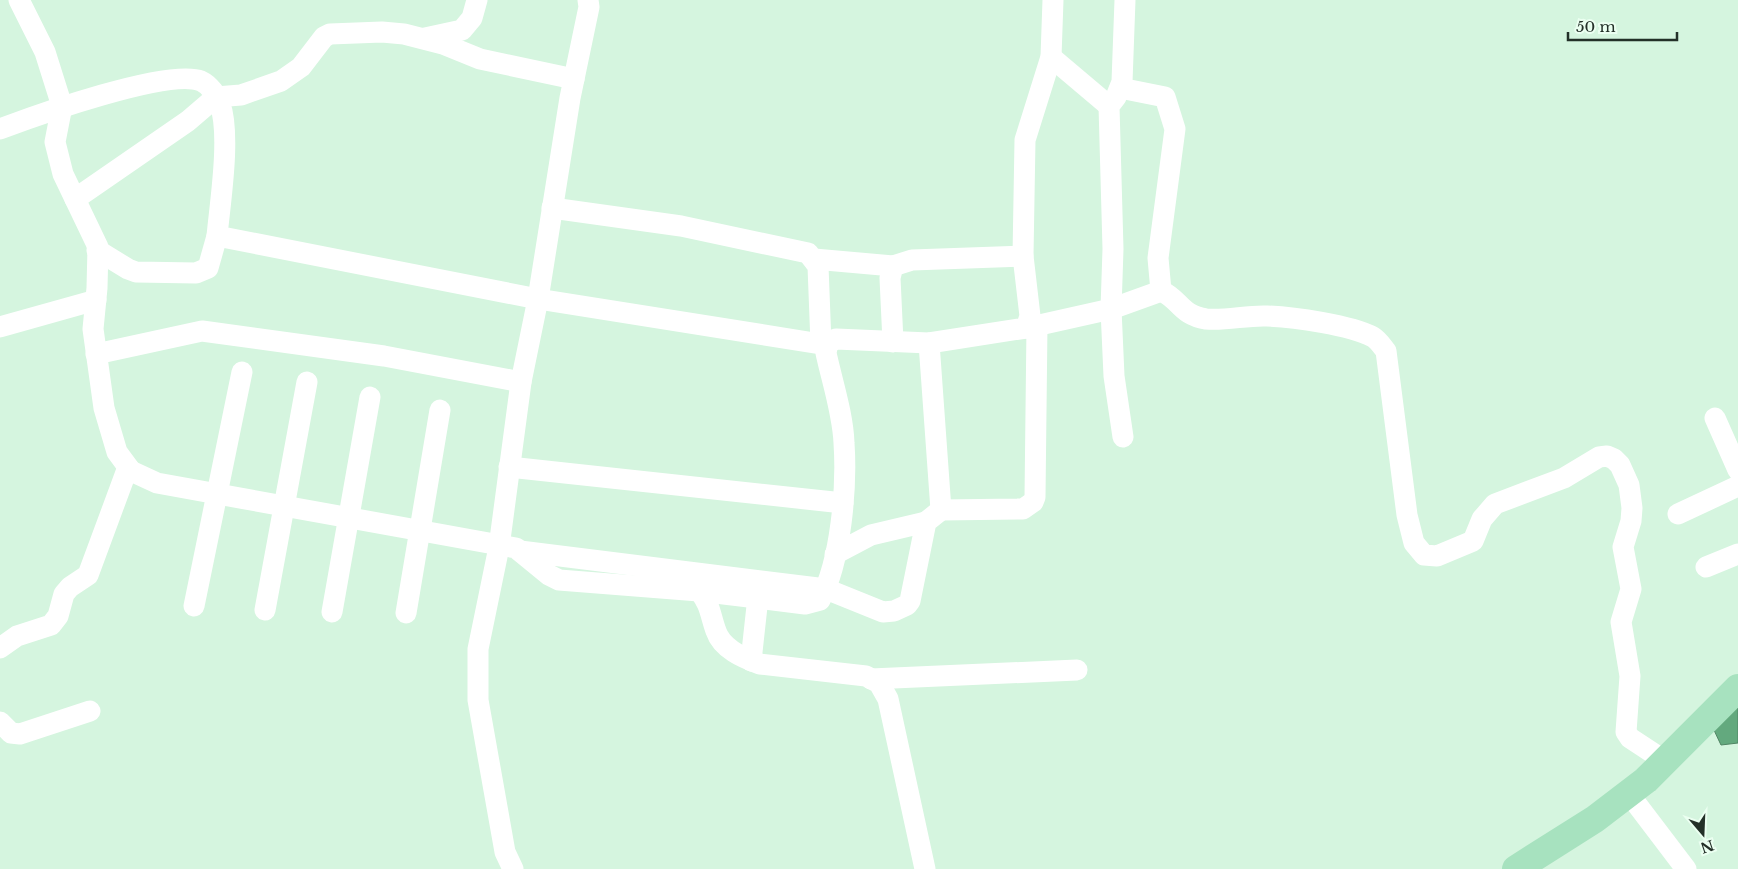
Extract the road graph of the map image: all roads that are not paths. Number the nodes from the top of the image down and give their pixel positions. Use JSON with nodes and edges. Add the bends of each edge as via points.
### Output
{"nodes":[{"id":1,"x":19,"y":0,"type":"edge"},
{"id":2,"x":477,"y":0,"type":"edge"},
{"id":3,"x":588,"y":0,"type":"edge"},
{"id":4,"x":1053,"y":0,"type":"edge"},
{"id":5,"x":1125,"y":0,"type":"edge"},
{"id":6,"x":420,"y":39,"type":"junction"},
{"id":7,"x":1052,"y":57,"type":"junction"},
{"id":8,"x":574,"y":79,"type":"junction"},
{"id":9,"x":216,"y":97,"type":"junction"},
{"id":10,"x":1114,"y":97,"type":"junction"},
{"id":11,"x":62,"y":106,"type":"junction"},
{"id":12,"x":0,"y":129,"type":"edge"},
{"id":13,"x":75,"y":199,"type":"junction"},
{"id":14,"x":552,"y":208,"type":"junction"},
{"id":15,"x":217,"y":236,"type":"junction"},
{"id":16,"x":98,"y":250,"type":"junction"},
{"id":17,"x":1023,"y":256,"type":"junction"},
{"id":18,"x":814,"y":259,"type":"junction"},
{"id":19,"x":893,"y":266,"type":"junction"},
{"id":20,"x":1161,"y":291,"type":"junction"},
{"id":21,"x":538,"y":299,"type":"junction"},
{"id":22,"x":96,"y":300,"type":"junction"},
{"id":23,"x":1111,"y":309,"type":"junction"},
{"id":24,"x":0,"y":327,"type":"edge"},
{"id":25,"x":1031,"y":327,"type":"junction"},
{"id":26,"x":893,"y":342,"type":"junction"},
{"id":27,"x":928,"y":343,"type":"junction"},
{"id":28,"x":824,"y":344,"type":"junction"},
{"id":29,"x":96,"y":354,"type":"junction"},
{"id":30,"x":242,"y":372,"type":"dead end"},
{"id":31,"x":308,"y":382,"type":"dead end"},
{"id":32,"x":521,"y":382,"type":"junction"},
{"id":33,"x":370,"y":397,"type":"dead end"},
{"id":34,"x":440,"y":410,"type":"dead end"},
{"id":35,"x":1715,"y":418,"type":"dead end"},
{"id":36,"x":1123,"y":437,"type":"dead end"},
{"id":37,"x":128,"y":467,"type":"junction"},
{"id":38,"x":509,"y":467,"type":"junction"},
{"id":39,"x":1738,"y":470,"type":"edge"},
{"id":40,"x":1738,"y":486,"type":"edge"},
{"id":41,"x":219,"y":494,"type":"junction"},
{"id":42,"x":843,"y":503,"type":"junction"},
{"id":43,"x":285,"y":507,"type":"junction"},
{"id":44,"x":1678,"y":514,"type":"dead end"},
{"id":45,"x":934,"y":516,"type":"junction"},
{"id":46,"x":348,"y":518,"type":"junction"},
{"id":47,"x":421,"y":532,"type":"junction"},
{"id":48,"x":499,"y":547,"type":"junction"},
{"id":49,"x":520,"y":551,"type":"junction"},
{"id":50,"x":835,"y":554,"type":"junction"},
{"id":51,"x":1738,"y":554,"type":"edge"},
{"id":52,"x":1706,"y":567,"type":"dead end"},
{"id":53,"x":826,"y":589,"type":"junction"},
{"id":54,"x":699,"y":590,"type":"junction"},
{"id":55,"x":758,"y":597,"type":"junction"},
{"id":56,"x":194,"y":606,"type":"dead end"},
{"id":57,"x":265,"y":610,"type":"dead end"},
{"id":58,"x":332,"y":612,"type":"dead end"},
{"id":59,"x":406,"y":613,"type":"dead end"},
{"id":60,"x":0,"y":648,"type":"edge"},
{"id":61,"x":751,"y":661,"type":"junction"},
{"id":62,"x":1077,"y":670,"type":"dead end"},
{"id":63,"x":871,"y":679,"type":"junction"},
{"id":64,"x":1738,"y":688,"type":"edge"},
{"id":65,"x":90,"y":711,"type":"dead end"},
{"id":66,"x":0,"y":722,"type":"edge"},
{"id":67,"x":1665,"y":761,"type":"junction"},
{"id":68,"x":1629,"y":794,"type":"junction"},
{"id":69,"x":512,"y":869,"type":"edge"},
{"id":70,"x":925,"y":869,"type":"edge"},
{"id":71,"x":1516,"y":869,"type":"edge"},
{"id":72,"x":1686,"y":869,"type":"edge"}],
"edges":[{"from":1,"to":11,"type":"street","via":[[45,52]]},
{"from":2,"to":6,"type":"street","via":[[472,18],[462,30]]},
{"from":3,"to":8,"type":"street"},
{"from":4,"to":7,"type":"street"},
{"from":5,"to":10,"type":"street"},
{"from":6,"to":8,"type":"street","via":[[443,44],[480,59]]},
{"from":6,"to":9,"type":"street","via":[[382,32],[330,34],[324,37],[301,67],[280,81],[241,95]]},
{"from":7,"to":10,"type":"street"},
{"from":7,"to":17,"type":"street","via":[[1025,140]]},
{"from":8,"to":14,"type":"street"},
{"from":9,"to":11,"type":"street","via":[[202,81],[175,78]]},
{"from":9,"to":13,"type":"street","via":[[188,121]]},
{"from":9,"to":15,"type":"street","via":[[224,118]]},
{"from":10,"to":20,"type":"street","via":[[1165,97],[1173,116],[1175,129],[1158,258]]},
{"from":10,"to":23,"type":"street"},
{"from":11,"to":12,"type":"street"},
{"from":11,"to":13,"type":"street","via":[[56,142],[63,174]]},
{"from":13,"to":16,"type":"street"},
{"from":14,"to":18,"type":"street","via":[[681,226],[782,246],[808,253]]},
{"from":14,"to":21,"type":"street"},
{"from":15,"to":16,"type":"street","via":[[208,268],[196,273],[136,272]]},
{"from":15,"to":21,"type":"street"},
{"from":16,"to":22,"type":"street"},
{"from":17,"to":19,"type":"street","via":[[912,260]]},
{"from":17,"to":25,"type":"street"},
{"from":18,"to":19,"type":"street"},
{"from":18,"to":28,"type":"street","via":[[818,266]]},
{"from":19,"to":26,"type":"street","via":[[890,278]]},
{"from":20,"to":23,"type":"street"},
{"from":20,"to":67,"type":"street","via":[[1184,311],[1199,317],[1266,316],[1332,326],[1375,338],[1386,351],[1407,516],[1414,543],[1424,555],[1437,556],[1473,541],[1482,519],[1495,504],[1564,478],[1599,457],[1614,459],[1625,472],[1632,508],[1623,547],[1631,588],[1621,622],[1630,676],[1626,732]]},
{"from":21,"to":28,"type":"street"},
{"from":21,"to":32,"type":"street"},
{"from":22,"to":24,"type":"street"},
{"from":22,"to":29,"type":"street","via":[[93,329]]},
{"from":23,"to":25,"type":"street"},
{"from":23,"to":36,"type":"street","via":[[1114,376]]},
{"from":25,"to":27,"type":"street"},
{"from":25,"to":45,"type":"street","via":[[1034,502],[1023,509]]},
{"from":26,"to":27,"type":"street"},
{"from":26,"to":28,"type":"street","via":[[836,339]]},
{"from":27,"to":45,"type":"street"},
{"from":28,"to":42,"type":"street","via":[[844,441]]},
{"from":29,"to":32,"type":"street","via":[[202,331],[384,356]]},
{"from":29,"to":37,"type":"street","via":[[104,408],[117,452]]},
{"from":30,"to":41,"type":"street"},
{"from":31,"to":43,"type":"street"},
{"from":32,"to":38,"type":"street"},
{"from":33,"to":46,"type":"street"},
{"from":34,"to":47,"type":"street"},
{"from":35,"to":39,"type":"street"},
{"from":37,"to":41,"type":"street","via":[[157,483]]},
{"from":37,"to":60,"type":"street","via":[[88,575],[64,594],[58,616],[50,625],[17,636]]},
{"from":38,"to":42,"type":"street"},
{"from":38,"to":48,"type":"street"},
{"from":40,"to":44,"type":"street"},
{"from":41,"to":43,"type":"street"},
{"from":41,"to":56,"type":"street"},
{"from":42,"to":50,"type":"street"},
{"from":43,"to":46,"type":"street"},
{"from":43,"to":57,"type":"street"},
{"from":45,"to":50,"type":"street","via":[[871,535]]},
{"from":45,"to":53,"type":"street","via":[[907,605],[883,612]]},
{"from":46,"to":47,"type":"street"},
{"from":46,"to":58,"type":"street"},
{"from":47,"to":48,"type":"street"},
{"from":47,"to":59,"type":"street"},
{"from":48,"to":49,"type":"street"},
{"from":48,"to":69,"type":"street","via":[[478,649],[478,700],[504,852]]},
{"from":49,"to":53,"type":"street"},
{"from":49,"to":54,"type":"street","via":[[559,580]]},
{"from":50,"to":53,"type":"street"},
{"from":51,"to":52,"type":"street"},
{"from":53,"to":55,"type":"street","via":[[820,600],[813,603]]},
{"from":54,"to":55,"type":"street"},
{"from":54,"to":61,"type":"street","via":[[710,607],[716,632],[723,643]]},
{"from":55,"to":61,"type":"street"},
{"from":61,"to":63,"type":"street"},
{"from":62,"to":63,"type":"street"},
{"from":63,"to":70,"type":"street","via":[[879,683],[888,699]]},
{"from":64,"to":67,"type":"main road"},
{"from":65,"to":66,"type":"street","via":[[20,734],[11,733]]},
{"from":67,"to":68,"type":"main road"},
{"from":68,"to":71,"type":"main road","via":[[1595,820]]},
{"from":68,"to":72,"type":"street"}]}
